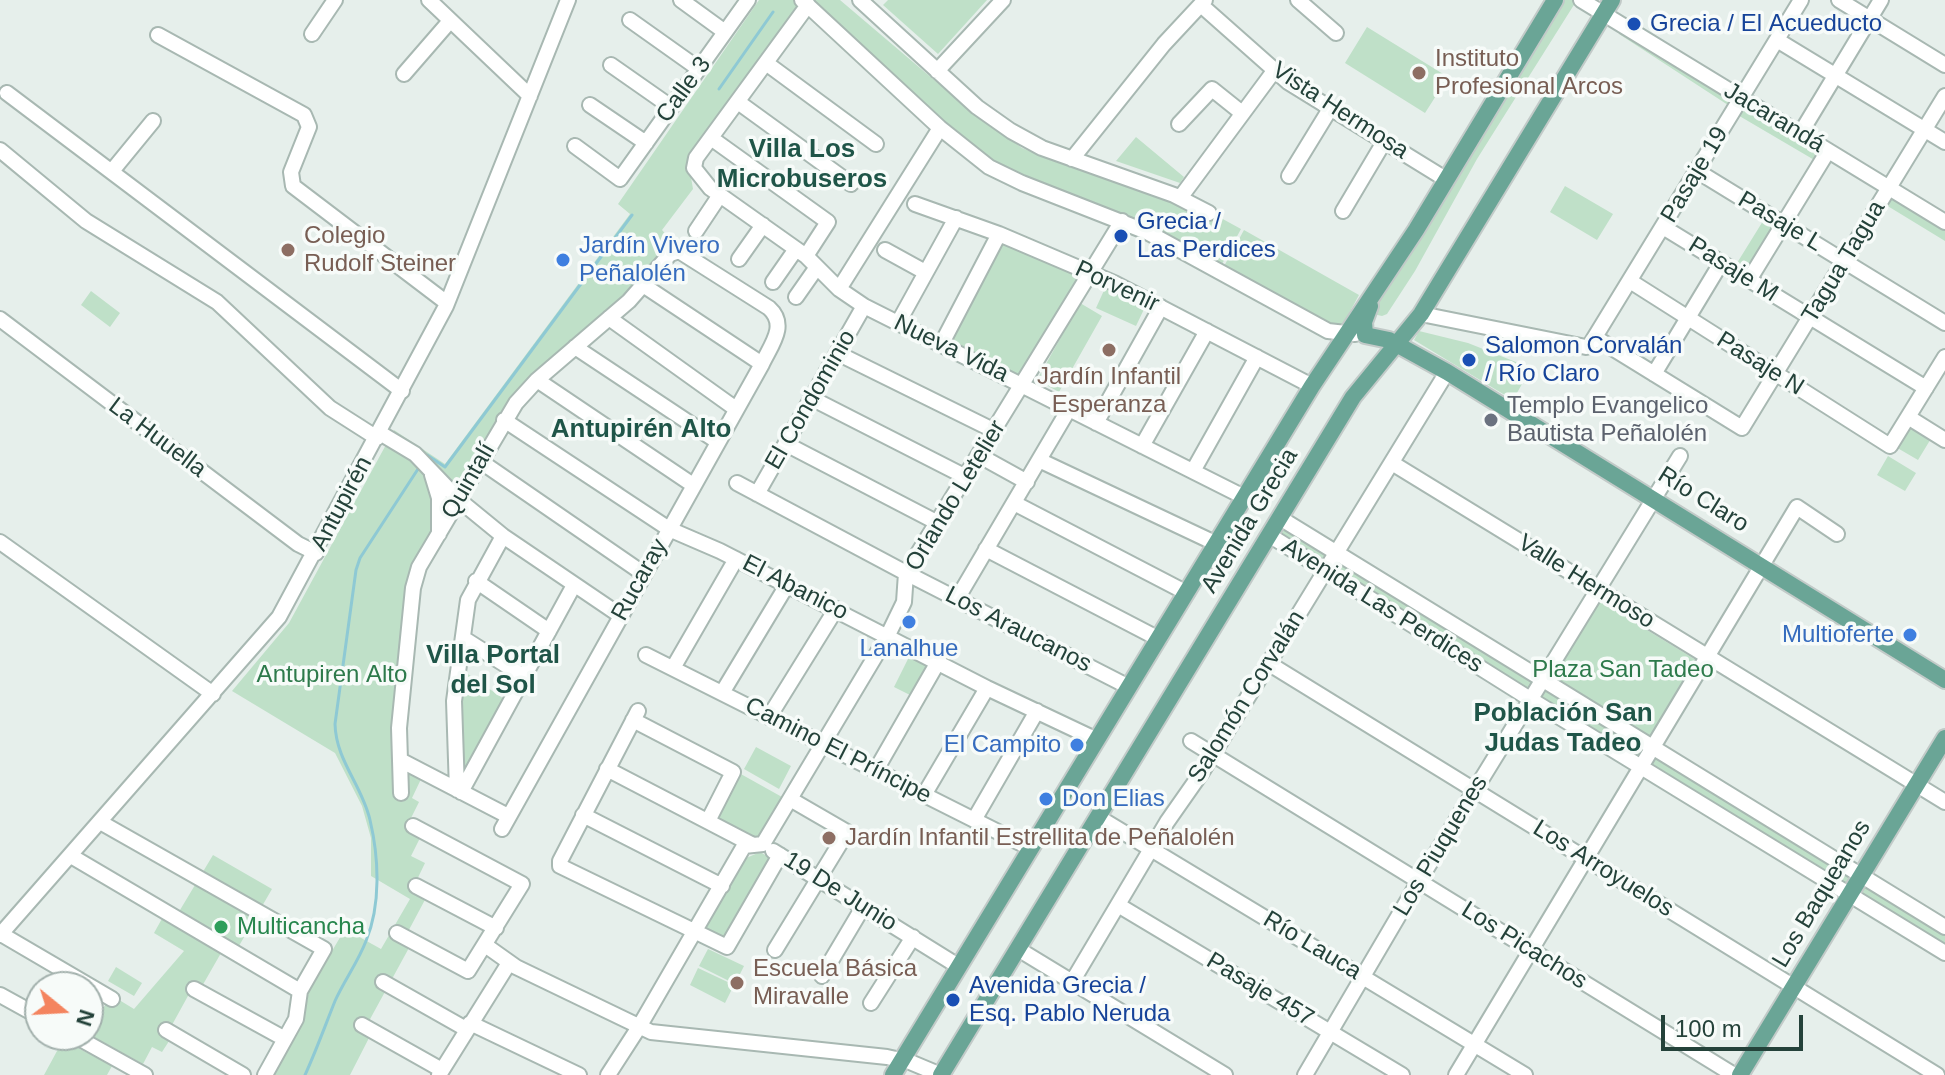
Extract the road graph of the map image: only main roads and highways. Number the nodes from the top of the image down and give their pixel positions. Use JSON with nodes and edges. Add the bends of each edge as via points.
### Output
{"nodes":[{"id":1,"x":1555,"y":0,"type":"edge"},
{"id":2,"x":1608,"y":7,"type":"edge"},
{"id":3,"x":1384,"y":279,"type":"junction"},
{"id":4,"x":1398,"y":344,"type":"junction"},
{"id":5,"x":1945,"y":680,"type":"edge"},
{"id":6,"x":1945,"y":738,"type":"edge"},
{"id":7,"x":898,"y":1068,"type":"edge"},
{"id":8,"x":938,"y":1074,"type":"edge"},
{"id":9,"x":1740,"y":1075,"type":"edge"}],
"edges":[{"from":1,"to":3,"type":"main road","name":"Avenida Grecia"},
{"from":2,"to":4,"type":"main road","name":"Avenida Grecia"},
{"from":3,"to":4,"type":"main road","name":"Río Claro","via":[[1364,322],[1365,335]]},
{"from":3,"to":7,"type":"main road","name":"Avenida Grecia","via":[[1312,386]]},
{"from":4,"to":5,"type":"main road","name":"Río Claro"},
{"from":4,"to":8,"type":"main road","name":"Avenida Grecia","via":[[1353,397]]},
{"from":6,"to":9,"type":"main road","name":"Los Baqueanos"}]}
